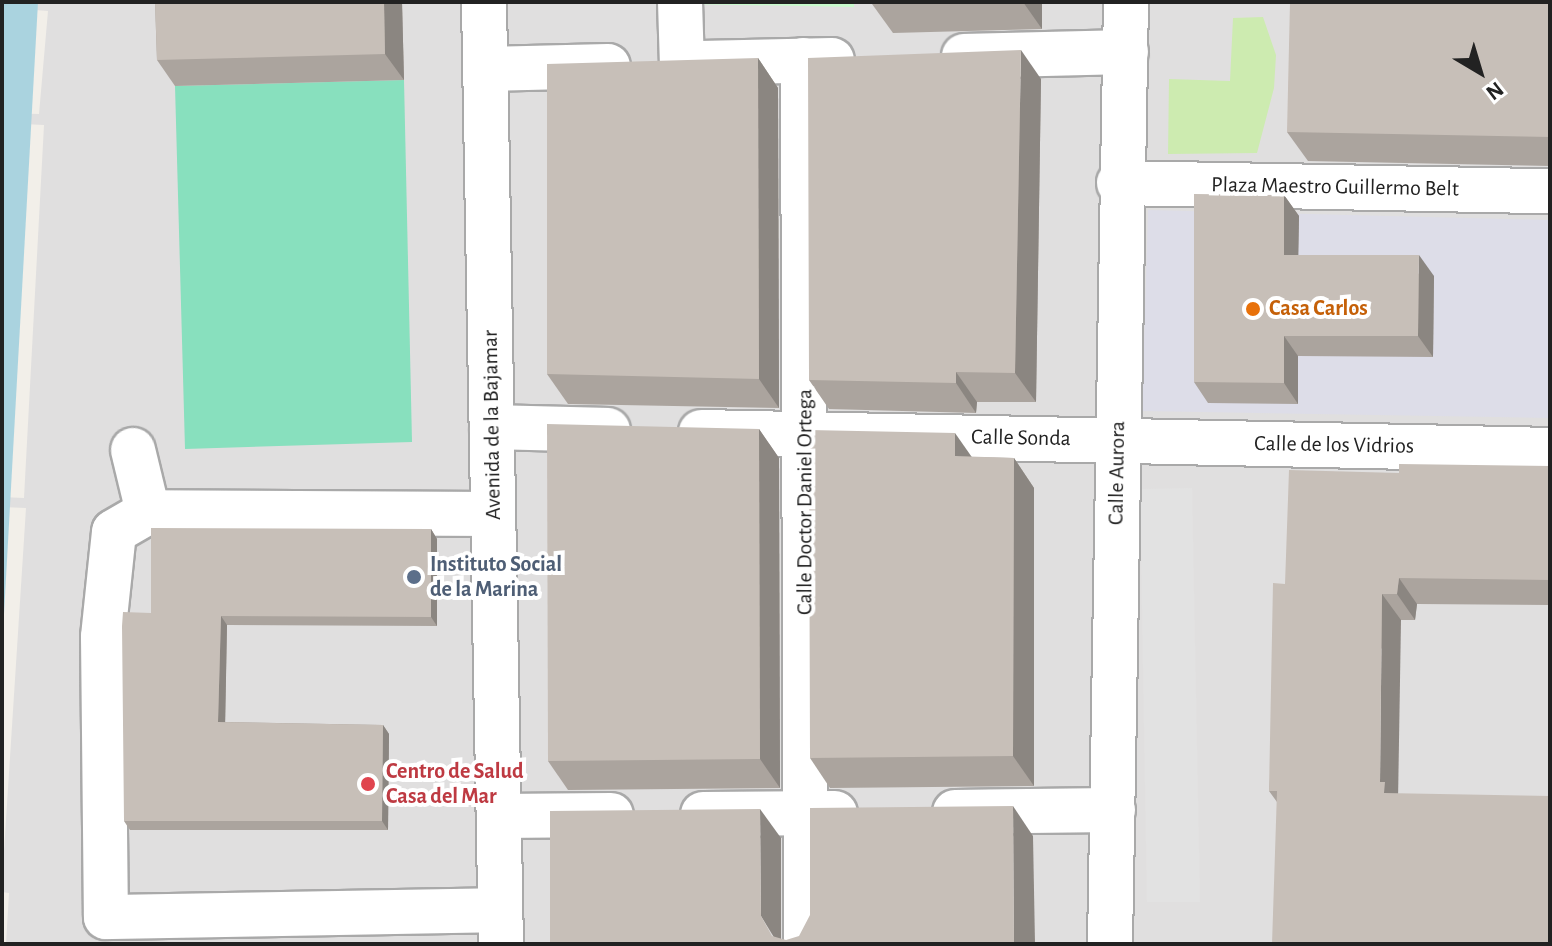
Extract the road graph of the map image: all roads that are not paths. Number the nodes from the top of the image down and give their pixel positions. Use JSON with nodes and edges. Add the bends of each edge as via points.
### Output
{"nodes":[{"id":1,"x":484,"y":2,"type":"edge"},
{"id":2,"x":680,"y":2,"type":"edge"},
{"id":3,"x":1126,"y":2,"type":"edge"},
{"id":4,"x":1126,"y":52,"type":"junction"},
{"id":5,"x":926,"y":57,"type":"edge"},
{"id":6,"x":880,"y":58,"type":"edge"},
{"id":7,"x":803,"y":60,"type":"junction"},
{"id":8,"x":682,"y":64,"type":"junction"},
{"id":9,"x":486,"y":69,"type":"junction"},
{"id":10,"x":1119,"y":183,"type":"junction"},
{"id":11,"x":1550,"y":191,"type":"edge"},
{"id":12,"x":492,"y":427,"type":"junction"},
{"id":13,"x":805,"y":434,"type":"junction"},
{"id":14,"x":1118,"y":440,"type":"junction"},
{"id":15,"x":133,"y":450,"type":"dead end"},
{"id":16,"x":1550,"y":450,"type":"edge"},
{"id":17,"x":148,"y":512,"type":"junction"},
{"id":18,"x":493,"y":514,"type":"junction"},
{"id":19,"x":1113,"y":810,"type":"junction"},
{"id":20,"x":806,"y":813,"type":"junction"},
{"id":21,"x":499,"y":816,"type":"junction"},
{"id":22,"x":501,"y":927,"type":"edge"},
{"id":23,"x":120,"y":930,"type":"edge"},
{"id":24,"x":806,"y":944,"type":"edge"},
{"id":25,"x":1110,"y":944,"type":"edge"}],
"edges":[{"from":1,"to":9,"type":"street","name":"Avenida de la Bajamar"},
{"from":2,"to":8,"type":"street"},
{"from":3,"to":4,"type":"street","name":"Calle Aurora"},
{"from":4,"to":5,"type":"street"},
{"from":4,"to":10,"type":"street","name":"Calle Aurora"},
{"from":6,"to":7,"type":"street"},
{"from":7,"to":8,"type":"street"},
{"from":7,"to":13,"type":"street","name":"Calle Doctor Daniel Ortega"},
{"from":8,"to":9,"type":"street"},
{"from":9,"to":12,"type":"street","name":"Avenida de la Bajamar"},
{"from":10,"to":11,"type":"street","name":"Plaza Maestro Guillermo Belt"},
{"from":10,"to":14,"type":"street","name":"Calle Aurora"},
{"from":12,"to":13,"type":"street","name":"Calle Sonda"},
{"from":12,"to":18,"type":"street","name":"Avenida de la Bajamar"},
{"from":13,"to":14,"type":"street","name":"Calle Sonda"},
{"from":13,"to":20,"type":"street","name":"Calle Doctor Daniel Ortega"},
{"from":14,"to":16,"type":"street","name":"Calle de los Vidrios"},
{"from":14,"to":19,"type":"street","name":"Calle Aurora"},
{"from":15,"to":17,"type":"street"},
{"from":17,"to":18,"type":"street"},
{"from":17,"to":23,"type":"street","via":[[114,532],[103,637],[106,917]]},
{"from":18,"to":21,"type":"street","name":"Avenida de la Bajamar"},
{"from":19,"to":20,"type":"street"},
{"from":19,"to":25,"type":"street","name":"Calle Aurora"},
{"from":20,"to":21,"type":"street"},
{"from":20,"to":24,"type":"street","name":"Calle Doctor Daniel Ortega"},
{"from":21,"to":22,"type":"street","name":"Avenida de la Bajamar"},
{"from":22,"to":23,"type":"street"}]}
